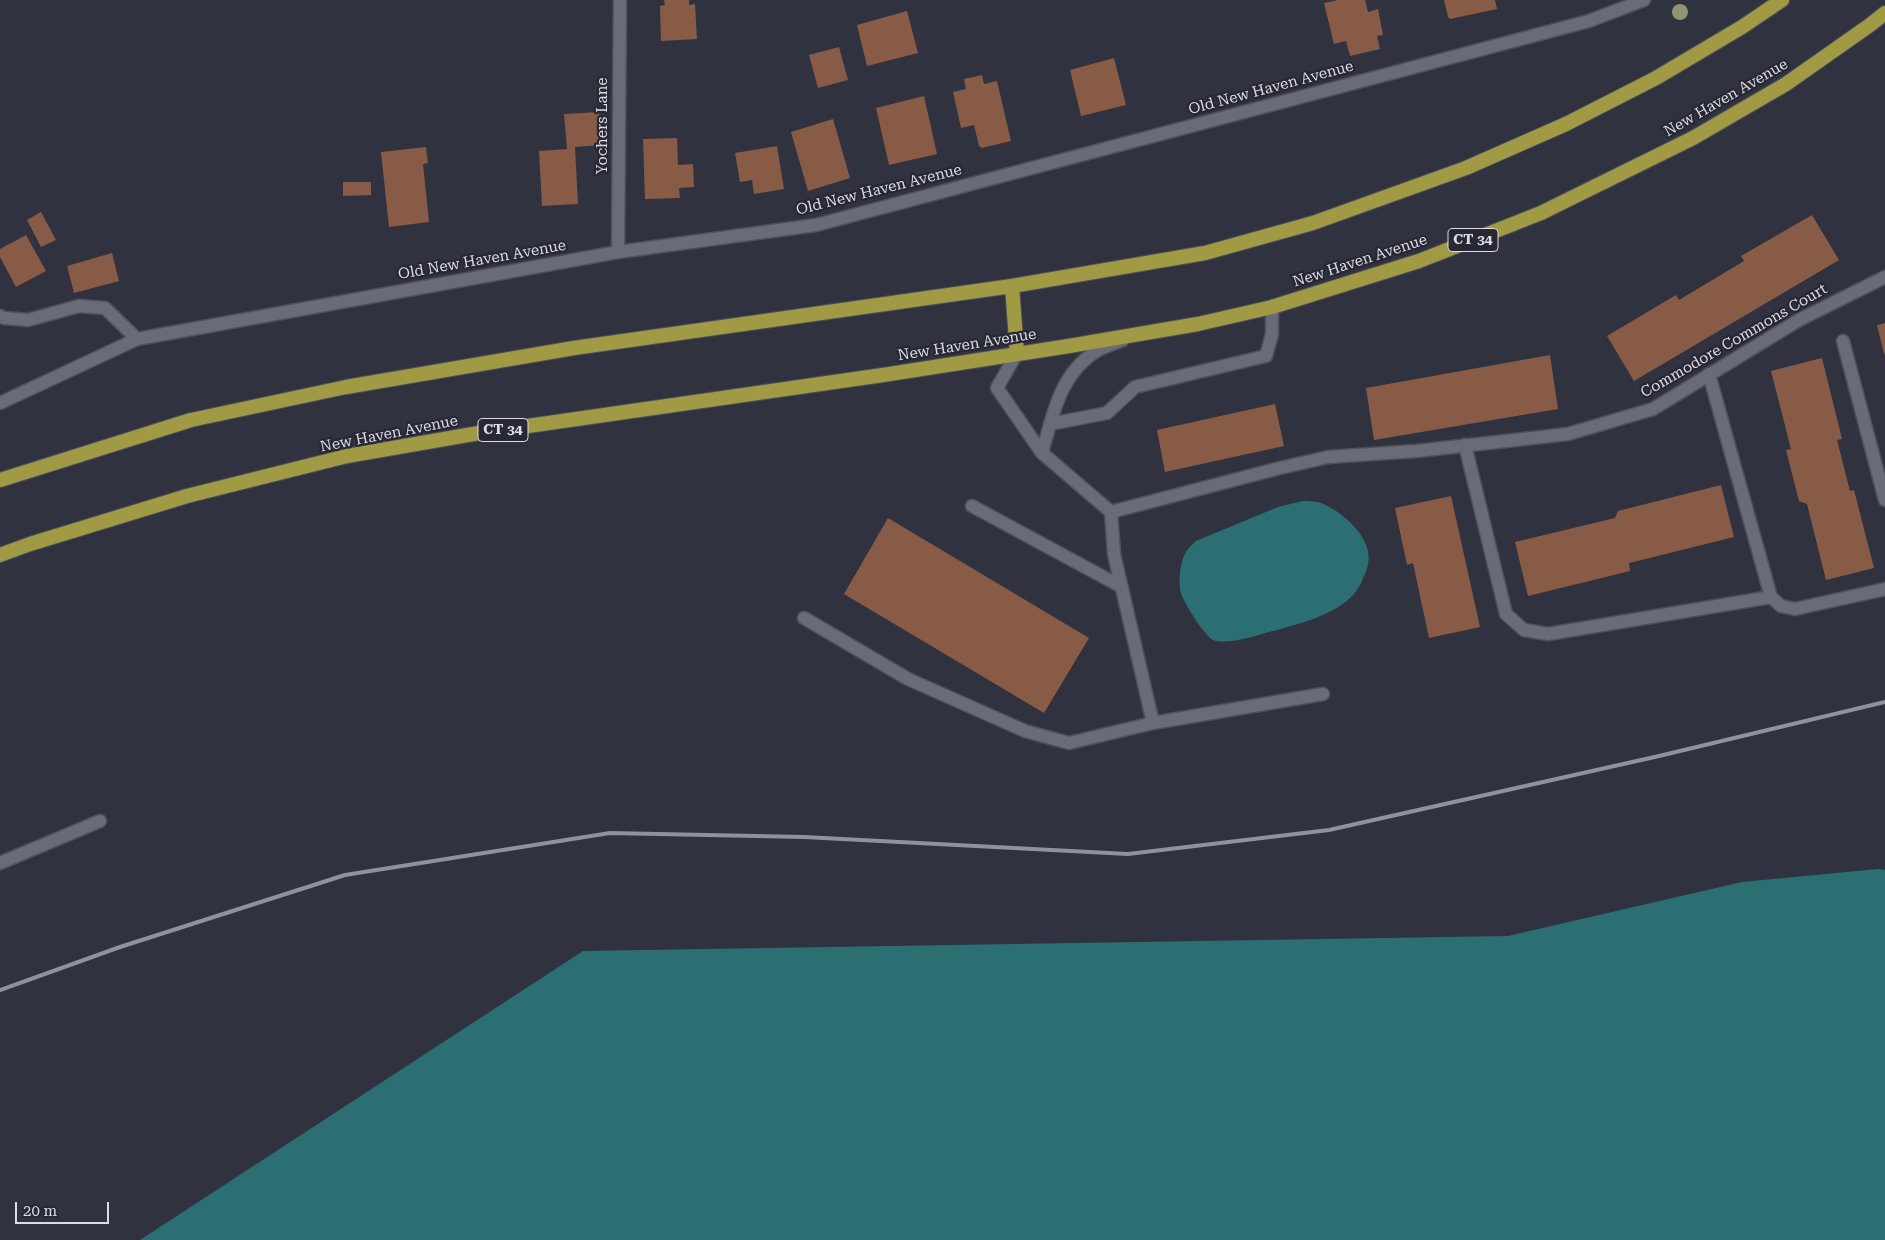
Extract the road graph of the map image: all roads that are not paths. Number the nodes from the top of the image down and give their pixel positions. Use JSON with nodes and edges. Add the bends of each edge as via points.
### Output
{"nodes":[{"id":1,"x":620,"y":0,"type":"edge"},
{"id":2,"x":1644,"y":0,"type":"edge"},
{"id":3,"x":1782,"y":0,"type":"edge"},
{"id":4,"x":1885,"y":13,"type":"edge"},
{"id":5,"x":618,"y":252,"type":"junction"},
{"id":6,"x":1885,"y":276,"type":"edge"},
{"id":7,"x":1012,"y":286,"type":"junction"},
{"id":8,"x":1272,"y":307,"type":"junction"},
{"id":9,"x":0,"y":316,"type":"edge"},
{"id":10,"x":1137,"y":334,"type":"junction"},
{"id":11,"x":137,"y":339,"type":"junction"},
{"id":12,"x":1843,"y":341,"type":"dead end"},
{"id":13,"x":1017,"y":353,"type":"junction"},
{"id":14,"x":1709,"y":374,"type":"junction"},
{"id":15,"x":0,"y":403,"type":"edge"},
{"id":16,"x":1050,"y":424,"type":"junction"},
{"id":17,"x":1465,"y":446,"type":"junction"},
{"id":18,"x":1042,"y":453,"type":"junction"},
{"id":19,"x":0,"y":480,"type":"edge"},
{"id":20,"x":1885,"y":500,"type":"edge"},
{"id":21,"x":972,"y":506,"type":"dead end"},
{"id":22,"x":1111,"y":512,"type":"junction"},
{"id":23,"x":0,"y":555,"type":"edge"},
{"id":24,"x":1122,"y":587,"type":"junction"},
{"id":25,"x":1885,"y":589,"type":"edge"},
{"id":26,"x":1771,"y":597,"type":"junction"},
{"id":27,"x":804,"y":618,"type":"dead end"},
{"id":28,"x":1323,"y":694,"type":"dead end"},
{"id":29,"x":1153,"y":723,"type":"junction"},
{"id":30,"x":100,"y":820,"type":"dead end"},
{"id":31,"x":0,"y":863,"type":"edge"}],
"edges":[{"from":1,"to":5,"type":"street","name":"Yochers Lane"},
{"from":2,"to":5,"type":"street","name":"Old New Haven Avenue","via":[[1589,21],[816,225]]},
{"from":3,"to":7,"type":"highway","via":[[1656,78],[1566,124],[1466,168],[1313,224],[1205,253]]},
{"from":4,"to":8,"type":"highway","name":"New Haven Avenue","number":"CT 34","via":[[1786,84],[1693,138],[1541,213],[1419,261]]},
{"from":5,"to":11,"type":"street","name":"Old New Haven Avenue"},
{"from":6,"to":14,"type":"street","name":"Commodore Commons Court","via":[[1799,320]]},
{"from":7,"to":13,"type":"highway"},
{"from":7,"to":19,"type":"highway","via":[[574,348],[346,387],[190,420]]},
{"from":8,"to":10,"type":"highway","name":"New Haven Avenue","number":"CT 34"},
{"from":8,"to":16,"type":"street","via":[[1272,334],[1266,356],[1135,387],[1107,413]]},
{"from":9,"to":11,"type":"street","via":[[28,320],[79,306],[105,308]]},
{"from":10,"to":13,"type":"highway","name":"New Haven Avenue","number":"CT 34"},
{"from":10,"to":16,"type":"street","via":[[1098,350],[1077,368],[1057,399]]},
{"from":11,"to":15,"type":"street","name":"Old New Haven Avenue"},
{"from":12,"to":20,"type":"street"},
{"from":13,"to":18,"type":"street","via":[[998,388]]},
{"from":13,"to":23,"type":"highway","name":"New Haven Avenue","number":"CT 34","via":[[480,433],[347,456],[187,496]]},
{"from":14,"to":17,"type":"street","name":"Commodore Commons Court","via":[[1653,409],[1568,434]]},
{"from":14,"to":26,"type":"street"},
{"from":16,"to":18,"type":"street"},
{"from":17,"to":22,"type":"street","name":"Commodore Commons Court","via":[[1328,457]]},
{"from":17,"to":26,"type":"street","via":[[1506,614],[1524,630],[1548,634]]},
{"from":18,"to":22,"type":"street"},
{"from":21,"to":24,"type":"street"},
{"from":22,"to":24,"type":"street","via":[[1114,554]]},
{"from":24,"to":29,"type":"street"},
{"from":25,"to":26,"type":"street","via":[[1795,610],[1780,606]]},
{"from":27,"to":29,"type":"street","via":[[908,679],[1025,731],[1070,743]]},
{"from":28,"to":29,"type":"street"},
{"from":30,"to":31,"type":"street"}]}
